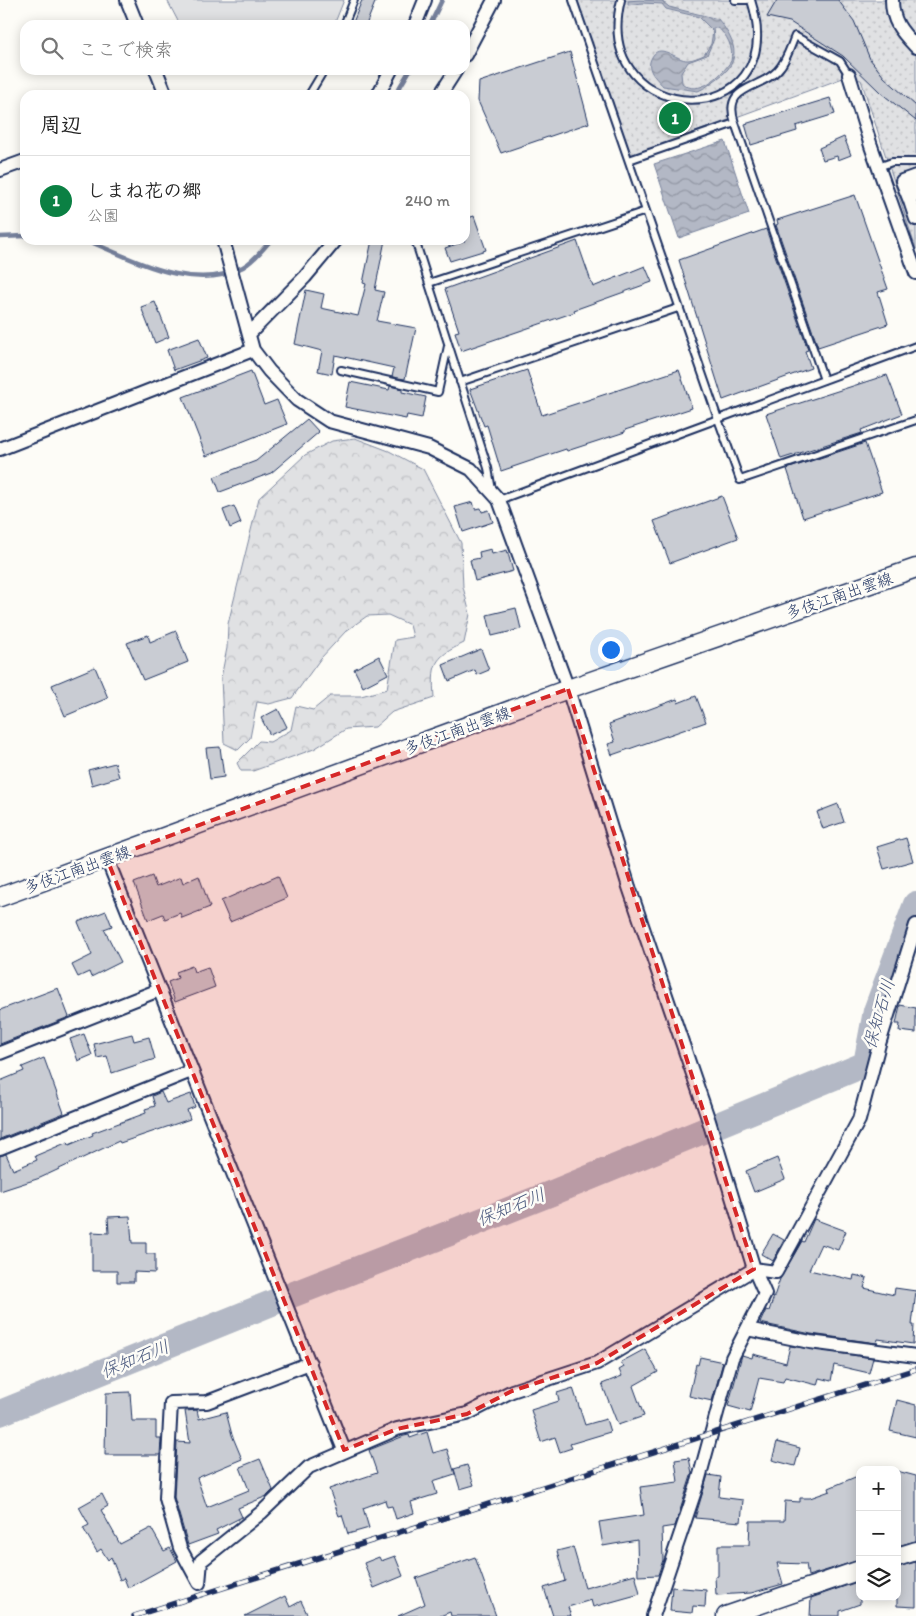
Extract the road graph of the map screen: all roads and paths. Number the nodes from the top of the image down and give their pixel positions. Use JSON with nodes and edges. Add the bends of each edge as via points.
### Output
{"nodes":[{"id":1,"x":127,"y":0,"type":"edge"},
{"id":2,"x":354,"y":0,"type":"edge"},
{"id":3,"x":425,"y":0,"type":"edge"},
{"id":4,"x":494,"y":0,"type":"edge"},
{"id":5,"x":573,"y":0,"type":"edge"},
{"id":6,"x":621,"y":0,"type":"edge"},
{"id":7,"x":734,"y":0,"type":"edge"},
{"id":8,"x":747,"y":0,"type":"edge"},
{"id":9,"x":751,"y":0,"type":"edge"},
{"id":10,"x":892,"y":0,"type":"edge"},
{"id":11,"x":136,"y":20,"type":"edge"},
{"id":12,"x":346,"y":20,"type":"edge"},
{"id":13,"x":417,"y":20,"type":"edge"},
{"id":14,"x":470,"y":46,"type":"edge"},
{"id":15,"x":916,"y":47,"type":"edge"},
{"id":16,"x":158,"y":75,"type":"edge"},
{"id":17,"x":321,"y":75,"type":"edge"},
{"id":18,"x":388,"y":75,"type":"edge"},
{"id":19,"x":453,"y":75,"type":"edge"},
{"id":20,"x":849,"y":75,"type":"joint"},
{"id":21,"x":734,"y":87,"type":"junction"},
{"id":22,"x":164,"y":90,"type":"edge"},
{"id":23,"x":312,"y":90,"type":"edge"},
{"id":24,"x":381,"y":90,"type":"edge"},
{"id":25,"x":443,"y":90,"type":"edge"},
{"id":26,"x":740,"y":92,"type":"junction"},
{"id":27,"x":735,"y":122,"type":"junction"},
{"id":28,"x":629,"y":160,"type":"junction"},
{"id":29,"x":916,"y":162,"type":"edge"},
{"id":30,"x":20,"y":163,"type":"edge"},
{"id":31,"x":878,"y":167,"type":"junction"},
{"id":32,"x":0,"y":170,"type":"edge"},
{"id":33,"x":916,"y":176,"type":"edge"},
{"id":34,"x":916,"y":186,"type":"edge"},
{"id":35,"x":910,"y":201,"type":"junction"},
{"id":36,"x":646,"y":210,"type":"junction"},
{"id":37,"x":916,"y":218,"type":"edge"},
{"id":38,"x":225,"y":245,"type":"edge"},
{"id":39,"x":332,"y":245,"type":"edge"},
{"id":40,"x":417,"y":245,"type":"edge"},
{"id":41,"x":916,"y":273,"type":"edge"},
{"id":42,"x":428,"y":283,"type":"junction"},
{"id":43,"x":678,"y":308,"type":"junction"},
{"id":44,"x":250,"y":333,"type":"junction"},
{"id":45,"x":448,"y":345,"type":"junction"},
{"id":46,"x":916,"y":346,"type":"edge"},
{"id":47,"x":253,"y":350,"type":"junction"},
{"id":48,"x":341,"y":370,"type":"dead end"},
{"id":49,"x":824,"y":380,"type":"junction"},
{"id":50,"x":460,"y":382,"type":"junction"},
{"id":51,"x":718,"y":419,"type":"junction"},
{"id":52,"x":916,"y":420,"type":"edge"},
{"id":53,"x":0,"y":449,"type":"edge"},
{"id":54,"x":496,"y":497,"type":"junction"},
{"id":55,"x":916,"y":568,"type":"edge"},
{"id":56,"x":568,"y":689,"type":"junction"},
{"id":57,"x":107,"y":859,"type":"junction"},
{"id":58,"x":0,"y":897,"type":"edge"},
{"id":59,"x":916,"y":925,"type":"edge"},
{"id":60,"x":159,"y":990,"type":"junction"},
{"id":61,"x":0,"y":1053,"type":"edge"},
{"id":62,"x":190,"y":1071,"type":"junction"},
{"id":63,"x":0,"y":1148,"type":"edge"},
{"id":64,"x":754,"y":1269,"type":"junction"},
{"id":65,"x":747,"y":1328,"type":"junction"},
{"id":66,"x":916,"y":1356,"type":"edge"},
{"id":67,"x":310,"y":1363,"type":"junction"},
{"id":68,"x":344,"y":1450,"type":"junction"},
{"id":69,"x":916,"y":1551,"type":"edge"},
{"id":70,"x":900,"y":1556,"type":"edge"},
{"id":71,"x":856,"y":1571,"type":"edge"},
{"id":72,"x":654,"y":1616,"type":"edge"},
{"id":73,"x":726,"y":1616,"type":"edge"}],
"edges":[{"from":1,"to":11,"type":"street"},
{"from":2,"to":12,"type":"lane"},
{"from":3,"to":13,"type":"street"},
{"from":4,"to":14,"type":"street"},
{"from":5,"to":28,"type":"lane"},
{"from":6,"to":21,"type":"lane","via":[[620,48],[632,71],[645,85],[664,96],[685,99],[714,98]]},
{"from":7,"to":8,"type":"lane"},
{"from":9,"to":21,"type":"lane","via":[[756,16],[756,48],[749,67]]},
{"from":10,"to":15,"type":"street","via":[[900,31]]},
{"from":16,"to":22,"type":"street"},
{"from":17,"to":23,"type":"lane"},
{"from":18,"to":24,"type":"street"},
{"from":19,"to":25,"type":"street"},
{"from":20,"to":26,"type":"lane","via":[[840,61],[795,36],[778,71]]},
{"from":20,"to":31,"type":"street"},
{"from":21,"to":26,"type":"lane"},
{"from":26,"to":27,"type":"lane","via":[[732,109]]},
{"from":27,"to":28,"type":"lane"},
{"from":27,"to":49,"type":"lane"},
{"from":28,"to":36,"type":"lane"},
{"from":29,"to":31,"type":"lane","via":[[892,162]]},
{"from":30,"to":32,"type":"street"},
{"from":31,"to":41,"type":"street"},
{"from":33,"to":35,"type":"street","via":[[902,180]]},
{"from":34,"to":35,"type":"street"},
{"from":35,"to":37,"type":"street"},
{"from":36,"to":42,"type":"lane"},
{"from":36,"to":43,"type":"lane"},
{"from":38,"to":44,"type":"street"},
{"from":39,"to":44,"type":"street"},
{"from":40,"to":42,"type":"lane"},
{"from":42,"to":45,"type":"lane"},
{"from":43,"to":50,"type":"lane"},
{"from":43,"to":51,"type":"lane"},
{"from":44,"to":47,"type":"street"},
{"from":45,"to":48,"type":"lane","via":[[438,392]]},
{"from":45,"to":50,"type":"lane"},
{"from":46,"to":49,"type":"lane"},
{"from":47,"to":53,"type":"street"},
{"from":47,"to":54,"type":"street","via":[[297,400],[329,421],[429,448],[471,470]]},
{"from":49,"to":51,"type":"lane"},
{"from":50,"to":54,"type":"lane"},
{"from":51,"to":52,"type":"lane","via":[[740,480]]},
{"from":51,"to":54,"type":"lane"},
{"from":54,"to":56,"type":"street"},
{"from":55,"to":56,"type":"main road","name":"多伎江南出雲線"},
{"from":56,"to":57,"type":"main road","name":"多伎江南出雲線"},
{"from":56,"to":64,"type":"street"},
{"from":57,"to":58,"type":"main road","name":"多伎江南出雲線"},
{"from":57,"to":60,"type":"street"},
{"from":59,"to":64,"type":"street","via":[[859,1120],[776,1272]]},
{"from":60,"to":61,"type":"street"},
{"from":60,"to":62,"type":"street"},
{"from":62,"to":63,"type":"street"},
{"from":62,"to":67,"type":"street"},
{"from":64,"to":65,"type":"street","via":[[766,1294]]},
{"from":64,"to":68,"type":"street","via":[[597,1363],[512,1391],[467,1414],[398,1429]]},
{"from":65,"to":66,"type":"street","via":[[810,1342]]},
{"from":65,"to":72,"type":"street","via":[[732,1358],[698,1482]]},
{"from":67,"to":68,"type":"street"},
{"from":67,"to":68,"type":"street","via":[[207,1402],[171,1403],[166,1498],[180,1548],[199,1583],[201,1561],[262,1512],[309,1467]]},
{"from":69,"to":70,"type":"main road"},
{"from":71,"to":73,"type":"main road"}]}
